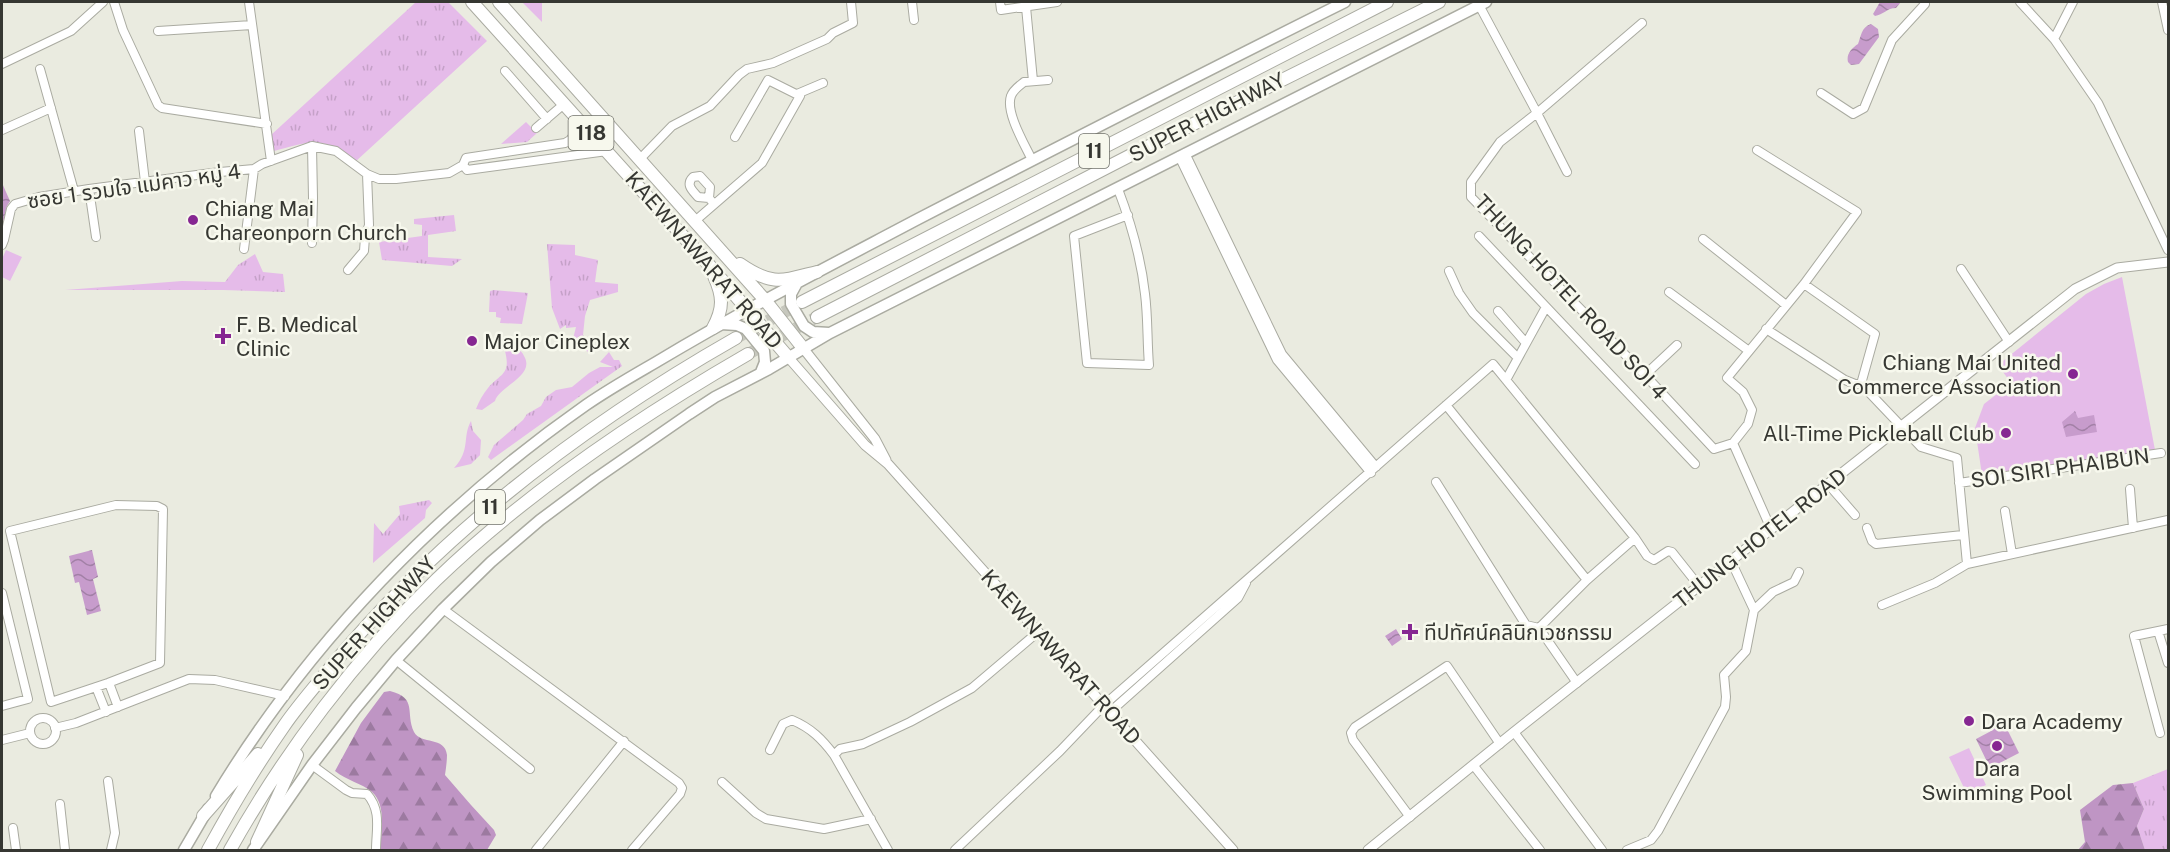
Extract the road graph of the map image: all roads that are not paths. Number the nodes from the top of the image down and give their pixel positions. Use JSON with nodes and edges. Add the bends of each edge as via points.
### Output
{"nodes":[{"id":1,"x":103,"y":2,"type":"edge"},
{"id":2,"x":114,"y":2,"type":"edge"},
{"id":3,"x":249,"y":2,"type":"edge"},
{"id":4,"x":472,"y":2,"type":"edge"},
{"id":5,"x":499,"y":2,"type":"edge"},
{"id":6,"x":851,"y":2,"type":"edge"},
{"id":7,"x":912,"y":2,"type":"edge"},
{"id":8,"x":1000,"y":2,"type":"edge"},
{"id":9,"x":1057,"y":2,"type":"edge"},
{"id":10,"x":1345,"y":2,"type":"edge"},
{"id":11,"x":1387,"y":2,"type":"edge"},
{"id":12,"x":1439,"y":2,"type":"edge"},
{"id":13,"x":1924,"y":2,"type":"edge"},
{"id":14,"x":2020,"y":2,"type":"edge"},
{"id":15,"x":2073,"y":2,"type":"edge"},
{"id":16,"x":2162,"y":2,"type":"edge"},
{"id":17,"x":1482,"y":3,"type":"edge"},
{"id":18,"x":1026,"y":7,"type":"junction"},
{"id":19,"x":914,"y":20,"type":"dead end"},
{"id":20,"x":1642,"y":23,"type":"dead end"},
{"id":21,"x":252,"y":25,"type":"junction"},
{"id":22,"x":2169,"y":30,"type":"edge"},
{"id":23,"x":158,"y":31,"type":"dead end"},
{"id":24,"x":2054,"y":39,"type":"junction"},
{"id":25,"x":2,"y":64,"type":"edge"},
{"id":26,"x":40,"y":69,"type":"dead end"},
{"id":27,"x":505,"y":70,"type":"dead end"},
{"id":28,"x":1048,"y":80,"type":"dead end"},
{"id":29,"x":1033,"y":81,"type":"junction"},
{"id":30,"x":823,"y":83,"type":"dead end"},
{"id":31,"x":1821,"y":93,"type":"dead end"},
{"id":32,"x":797,"y":94,"type":"junction"},
{"id":33,"x":564,"y":104,"type":"junction"},
{"id":34,"x":51,"y":108,"type":"junction"},
{"id":35,"x":1537,"y":113,"type":"junction"},
{"id":36,"x":547,"y":119,"type":"junction"},
{"id":37,"x":267,"y":124,"type":"junction"},
{"id":38,"x":583,"y":124,"type":"junction"},
{"id":39,"x":536,"y":128,"type":"dead end"},
{"id":40,"x":2,"y":129,"type":"edge"},
{"id":41,"x":139,"y":131,"type":"dead end"},
{"id":42,"x":735,"y":137,"type":"dead end"},
{"id":43,"x":312,"y":146,"type":"junction"},
{"id":44,"x":1757,"y":150,"type":"dead end"},
{"id":45,"x":607,"y":151,"type":"junction"},
{"id":46,"x":1182,"y":155,"type":"junction"},
{"id":47,"x":640,"y":159,"type":"junction"},
{"id":48,"x":271,"y":160,"type":"junction"},
{"id":49,"x":1032,"y":160,"type":"junction"},
{"id":50,"x":463,"y":165,"type":"junction"},
{"id":51,"x":254,"y":169,"type":"junction"},
{"id":52,"x":1567,"y":172,"type":"dead end"},
{"id":53,"x":367,"y":174,"type":"junction"},
{"id":54,"x":145,"y":182,"type":"junction"},
{"id":55,"x":89,"y":189,"type":"junction"},
{"id":56,"x":1118,"y":189,"type":"junction"},
{"id":57,"x":74,"y":191,"type":"junction"},
{"id":58,"x":1128,"y":215,"type":"junction"},
{"id":59,"x":695,"y":221,"type":"junction"},
{"id":60,"x":1479,"y":236,"type":"dead end"},
{"id":61,"x":96,"y":237,"type":"dead end"},
{"id":62,"x":1703,"y":239,"type":"dead end"},
{"id":63,"x":312,"y":243,"type":"dead end"},
{"id":64,"x":2,"y":245,"type":"edge"},
{"id":65,"x":244,"y":249,"type":"dead end"},
{"id":66,"x":2169,"y":250,"type":"edge"},
{"id":67,"x":722,"y":251,"type":"junction"},
{"id":68,"x":2169,"y":262,"type":"edge"},
{"id":69,"x":710,"y":266,"type":"junction"},
{"id":70,"x":1961,"y":269,"type":"dead end"},
{"id":71,"x":348,"y":270,"type":"dead end"},
{"id":72,"x":1449,"y":271,"type":"dead end"},
{"id":73,"x":817,"y":272,"type":"junction"},
{"id":74,"x":797,"y":283,"type":"junction"},
{"id":75,"x":1804,"y":284,"type":"junction"},
{"id":76,"x":1669,"y":292,"type":"dead end"},
{"id":77,"x":765,"y":300,"type":"junction"},
{"id":78,"x":802,"y":302,"type":"tunnel mouth"},
{"id":79,"x":1786,"y":305,"type":"junction"},
{"id":80,"x":1546,"y":307,"type":"junction"},
{"id":81,"x":748,"y":309,"type":"junction"},
{"id":82,"x":1498,"y":310,"type":"dead end"},
{"id":83,"x":817,"y":317,"type":"tunnel mouth"},
{"id":84,"x":717,"y":326,"type":"junction"},
{"id":85,"x":1766,"y":329,"type":"junction"},
{"id":86,"x":830,"y":333,"type":"junction"},
{"id":87,"x":736,"y":338,"type":"tunnel mouth"},
{"id":88,"x":2009,"y":342,"type":"junction"},
{"id":89,"x":1526,"y":343,"type":"junction"},
{"id":90,"x":1677,"y":345,"type":"dead end"},
{"id":91,"x":803,"y":348,"type":"junction"},
{"id":92,"x":1749,"y":351,"type":"junction"},
{"id":93,"x":748,"y":354,"type":"tunnel mouth"},
{"id":94,"x":788,"y":357,"type":"junction"},
{"id":95,"x":1518,"y":358,"type":"junction"},
{"id":96,"x":761,"y":372,"type":"junction"},
{"id":97,"x":1645,"y":375,"type":"junction"},
{"id":98,"x":1506,"y":380,"type":"junction"},
{"id":99,"x":1861,"y":384,"type":"junction"},
{"id":100,"x":1446,"y":405,"type":"junction"},
{"id":101,"x":1902,"y":426,"type":"junction"},
{"id":102,"x":1733,"y":443,"type":"junction"},
{"id":103,"x":2161,"y":453,"type":"dead end"},
{"id":104,"x":1695,"y":464,"type":"dead end"},
{"id":105,"x":888,"y":465,"type":"junction"},
{"id":106,"x":1373,"y":470,"type":"junction"},
{"id":107,"x":1436,"y":482,"type":"dead end"},
{"id":108,"x":1959,"y":483,"type":"junction"},
{"id":109,"x":1828,"y":484,"type":"junction"},
{"id":110,"x":2130,"y":489,"type":"dead end"},
{"id":111,"x":2005,"y":511,"type":"dead end"},
{"id":112,"x":1855,"y":515,"type":"dead end"},
{"id":113,"x":2169,"y":520,"type":"edge"},
{"id":114,"x":1867,"y":528,"type":"dead end"},
{"id":115,"x":2133,"y":528,"type":"junction"},
{"id":116,"x":1771,"y":529,"type":"junction"},
{"id":117,"x":1963,"y":535,"type":"junction"},
{"id":118,"x":1635,"y":538,"type":"junction"},
{"id":119,"x":2012,"y":554,"type":"junction"},
{"id":120,"x":1731,"y":561,"type":"junction"},
{"id":121,"x":1967,"y":564,"type":"junction"},
{"id":122,"x":1799,"y":572,"type":"dead end"},
{"id":123,"x":1587,"y":580,"type":"junction"},
{"id":124,"x":1699,"y":586,"type":"junction"},
{"id":125,"x":2,"y":593,"type":"edge"},
{"id":126,"x":1882,"y":605,"type":"dead end"},
{"id":127,"x":443,"y":609,"type":"junction"},
{"id":128,"x":1754,"y":610,"type":"junction"},
{"id":129,"x":1539,"y":627,"type":"junction"},
{"id":130,"x":2169,"y":629,"type":"edge"},
{"id":131,"x":2158,"y":631,"type":"junction"},
{"id":132,"x":1038,"y":632,"type":"junction"},
{"id":133,"x":396,"y":660,"type":"junction"},
{"id":134,"x":2169,"y":663,"type":"edge"},
{"id":135,"x":109,"y":683,"type":"junction"},
{"id":136,"x":1577,"y":683,"type":"junction"},
{"id":137,"x":96,"y":687,"type":"junction"},
{"id":138,"x":285,"y":696,"type":"junction"},
{"id":139,"x":2,"y":706,"type":"edge"},
{"id":140,"x":118,"y":707,"type":"junction"},
{"id":141,"x":1107,"y":709,"type":"junction"},
{"id":142,"x":106,"y":712,"type":"junction"},
{"id":143,"x":285,"y":724,"type":"junction"},
{"id":144,"x":310,"y":726,"type":"junction"},
{"id":145,"x":56,"y":728,"type":"junction"},
{"id":146,"x":1514,"y":732,"type":"junction"},
{"id":147,"x":30,"y":733,"type":"junction"},
{"id":148,"x":2160,"y":733,"type":"dead end"},
{"id":149,"x":2,"y":740,"type":"edge"},
{"id":150,"x":624,"y":741,"type":"junction"},
{"id":151,"x":1500,"y":744,"type":"junction"},
{"id":152,"x":771,"y":750,"type":"dead end"},
{"id":153,"x":834,"y":754,"type":"junction"},
{"id":154,"x":312,"y":765,"type":"junction"},
{"id":155,"x":1474,"y":765,"type":"junction"},
{"id":156,"x":530,"y":769,"type":"dead end"},
{"id":157,"x":108,"y":781,"type":"dead end"},
{"id":158,"x":722,"y":782,"type":"dead end"},
{"id":159,"x":60,"y":804,"type":"dead end"},
{"id":160,"x":203,"y":816,"type":"junction"},
{"id":161,"x":1410,"y":817,"type":"junction"},
{"id":162,"x":871,"y":819,"type":"junction"},
{"id":163,"x":13,"y":828,"type":"dead end"},
{"id":164,"x":255,"y":846,"type":"edge"},
{"id":165,"x":16,"y":850,"type":"edge"},
{"id":166,"x":65,"y":850,"type":"edge"},
{"id":167,"x":111,"y":850,"type":"edge"},
{"id":168,"x":184,"y":850,"type":"edge"},
{"id":169,"x":208,"y":850,"type":"edge"},
{"id":170,"x":230,"y":850,"type":"edge"},
{"id":171,"x":376,"y":850,"type":"edge"},
{"id":172,"x":536,"y":850,"type":"edge"},
{"id":173,"x":632,"y":850,"type":"edge"},
{"id":174,"x":888,"y":850,"type":"edge"},
{"id":175,"x":955,"y":850,"type":"edge"},
{"id":176,"x":1233,"y":850,"type":"edge"},
{"id":177,"x":1368,"y":850,"type":"edge"},
{"id":178,"x":1540,"y":850,"type":"edge"},
{"id":179,"x":1602,"y":850,"type":"edge"},
{"id":180,"x":1627,"y":850,"type":"edge"}],
"edges":[{"from":1,"to":25,"type":"street","via":[[71,31]]},
{"from":2,"to":37,"type":"street","via":[[158,105]]},
{"from":3,"to":21,"type":"street"},
{"from":4,"to":33,"type":"main road","name":"KAEWNAWARAT ROAD","number":"118"},
{"from":5,"to":47,"type":"main road","name":"KAEWNAWARAT ROAD","number":"118"},
{"from":6,"to":47,"type":"street","via":[[853,23],[773,63],[747,69],[710,106],[672,126]]},
{"from":7,"to":19,"type":"street"},
{"from":8,"to":18,"type":"street","via":[[1001,10]]},
{"from":9,"to":18,"type":"street"},
{"from":10,"to":49,"type":"main road"},
{"from":11,"to":78,"type":"main road","name":"SUPER HIGHWAY","number":"11"},
{"from":12,"to":83,"type":"main road","name":"SUPER HIGHWAY","number":"11"},
{"from":13,"to":31,"type":"street","via":[[1892,40],[1864,108],[1853,114]]},
{"from":14,"to":24,"type":"street"},
{"from":15,"to":24,"type":"street"},
{"from":16,"to":22,"type":"street"},
{"from":17,"to":35,"type":"street"},
{"from":17,"to":46,"type":"main road"},
{"from":18,"to":29,"type":"street"},
{"from":20,"to":35,"type":"street","name":"THUNG HOTEL ROAD SOI 4"},
{"from":21,"to":23,"type":"street"},
{"from":21,"to":37,"type":"street"},
{"from":24,"to":66,"type":"street","via":[[2098,103]]},
{"from":26,"to":34,"type":"street"},
{"from":27,"to":36,"type":"street"},
{"from":28,"to":29,"type":"street"},
{"from":29,"to":49,"type":"street","via":[[1017,87],[1010,104]]},
{"from":30,"to":32,"type":"street"},
{"from":32,"to":42,"type":"street","via":[[768,80]]},
{"from":32,"to":59,"type":"street","via":[[799,100],[762,162],[711,201]]},
{"from":33,"to":36,"type":"street"},
{"from":33,"to":38,"type":"main road","name":"KAEWNAWARAT ROAD","number":"118"},
{"from":34,"to":40,"type":"street"},
{"from":34,"to":57,"type":"street"},
{"from":35,"to":52,"type":"street"},
{"from":35,"to":97,"type":"street","name":"THUNG HOTEL ROAD SOI 4","via":[[1500,142],[1470,182],[1471,197]]},
{"from":36,"to":39,"type":"street"},
{"from":37,"to":48,"type":"street"},
{"from":38,"to":45,"type":"main road","name":"KAEWNAWARAT ROAD","number":"118"},
{"from":38,"to":50,"type":"street","via":[[565,143],[466,158]]},
{"from":41,"to":54,"type":"street"},
{"from":43,"to":48,"type":"street"},
{"from":43,"to":53,"type":"street","via":[[336,151]]},
{"from":43,"to":63,"type":"street"},
{"from":44,"to":75,"type":"street","via":[[1857,212]]},
{"from":45,"to":50,"type":"street","via":[[467,170]]},
{"from":45,"to":69,"type":"main road","name":"KAEWNAWARAT ROAD","number":"118"},
{"from":46,"to":56,"type":"main road"},
{"from":46,"to":106,"type":"street","via":[[1277,360]]},
{"from":47,"to":59,"type":"main road","name":"KAEWNAWARAT ROAD","number":"118"},
{"from":48,"to":51,"type":"street"},
{"from":49,"to":73,"type":"main road"},
{"from":50,"to":53,"type":"street","via":[[449,173],[396,179]]},
{"from":51,"to":54,"type":"street","name":"ซอย 1 รวมใจ แม่คาว หมู่ 4"},
{"from":51,"to":65,"type":"street"},
{"from":53,"to":71,"type":"street","via":[[369,225],[364,251]]},
{"from":54,"to":55,"type":"street","name":"ซอย 1 รวมใจ แม่คาว หมู่ 4"},
{"from":55,"to":57,"type":"street","name":"ซอย 1 รวมใจ แม่คาว หมู่ 4"},
{"from":55,"to":61,"type":"street"},
{"from":56,"to":58,"type":"street"},
{"from":56,"to":86,"type":"main road"},
{"from":57,"to":64,"type":"street","name":"ซอย 1 รวมใจ แม่คาว หมู่ 4","via":[[15,204]]},
{"from":58,"to":58,"type":"street","via":[[1145,294],[1149,365],[1087,363],[1074,236]]},
{"from":59,"to":67,"type":"main road","name":"KAEWNAWARAT ROAD","number":"118"},
{"from":60,"to":80,"type":"street"},
{"from":62,"to":79,"type":"street"},
{"from":67,"to":73,"type":"main road","via":[[764,279],[790,279]]},
{"from":67,"to":77,"type":"main road","name":"KAEWNAWARAT ROAD","number":"118"},
{"from":68,"to":88,"type":"street","name":"THUNG HOTEL ROAD","via":[[2104,273],[2075,289]]},
{"from":69,"to":81,"type":"main road","name":"KAEWNAWARAT ROAD","number":"118"},
{"from":69,"to":84,"type":"main road","via":[[722,296]]},
{"from":70,"to":88,"type":"street"},
{"from":72,"to":95,"type":"street","via":[[1458,293],[1473,313]]},
{"from":73,"to":74,"type":"main road"},
{"from":74,"to":77,"type":"main road"},
{"from":74,"to":86,"type":"main road","via":[[791,304],[804,326],[813,332]]},
{"from":75,"to":79,"type":"street"},
{"from":75,"to":99,"type":"street","via":[[1875,334]]},
{"from":76,"to":92,"type":"street"},
{"from":77,"to":81,"type":"main road"},
{"from":77,"to":91,"type":"main road","name":"KAEWNAWARAT ROAD","number":"118"},
{"from":79,"to":85,"type":"street"},
{"from":80,"to":89,"type":"street"},
{"from":80,"to":104,"type":"street"},
{"from":81,"to":84,"type":"main road"},
{"from":81,"to":94,"type":"main road","name":"KAEWNAWARAT ROAD","number":"118"},
{"from":82,"to":89,"type":"street"},
{"from":84,"to":96,"type":"main road","via":[[737,325],[746,329],[764,351]]},
{"from":84,"to":138,"type":"main road","via":[[589,403],[480,486],[376,586]]},
{"from":85,"to":92,"type":"street"},
{"from":85,"to":99,"type":"street","via":[[1845,380]]},
{"from":86,"to":91,"type":"main road"},
{"from":87,"to":143,"type":"main road","name":"SUPER HIGHWAY","number":"11","via":[[667,377],[579,436],[478,517],[391,598]]},
{"from":88,"to":101,"type":"street","name":"THUNG HOTEL ROAD"},
{"from":89,"to":95,"type":"street"},
{"from":90,"to":97,"type":"street"},
{"from":91,"to":94,"type":"main road"},
{"from":91,"to":105,"type":"street","name":"KAEWNAWARAT ROAD","via":[[875,439]]},
{"from":92,"to":102,"type":"street","via":[[1727,378],[1743,392],[1752,410],[1748,424]]},
{"from":93,"to":144,"type":"main road","name":"SUPER HIGHWAY","number":"11","via":[[635,423],[477,543],[406,612]]},
{"from":94,"to":96,"type":"main road"},
{"from":94,"to":105,"type":"street","name":"KAEWNAWARAT ROAD","via":[[865,445]]},
{"from":95,"to":98,"type":"street"},
{"from":96,"to":127,"type":"main road","via":[[715,397],[595,479],[540,520]]},
{"from":97,"to":102,"type":"street","name":"THUNG HOTEL ROAD SOI 4","via":[[1713,448]]},
{"from":98,"to":100,"type":"street","via":[[1493,364]]},
{"from":98,"to":118,"type":"street"},
{"from":99,"to":101,"type":"street"},
{"from":100,"to":106,"type":"street"},
{"from":100,"to":123,"type":"street"},
{"from":101,"to":108,"type":"street","via":[[1921,447],[1957,458]]},
{"from":101,"to":109,"type":"street","name":"THUNG HOTEL ROAD"},
{"from":102,"to":116,"type":"street"},
{"from":103,"to":108,"type":"street","name":"SOI SIRI PHAIBUN"},
{"from":105,"to":132,"type":"street","name":"KAEWNAWARAT ROAD"},
{"from":106,"to":141,"type":"street","via":[[1250,576]]},
{"from":107,"to":129,"type":"street","via":[[1526,625]]},
{"from":108,"to":117,"type":"street"},
{"from":109,"to":112,"type":"street"},
{"from":109,"to":116,"type":"street","name":"THUNG HOTEL ROAD"},
{"from":110,"to":115,"type":"street"},
{"from":111,"to":119,"type":"street"},
{"from":113,"to":115,"type":"street"},
{"from":114,"to":117,"type":"street","via":[[1876,544]]},
{"from":115,"to":119,"type":"street"},
{"from":116,"to":120,"type":"street","name":"THUNG HOTEL ROAD"},
{"from":117,"to":121,"type":"street"},
{"from":118,"to":123,"type":"street"},
{"from":118,"to":124,"type":"street","via":[[1651,560],[1668,551],[1676,554]]},
{"from":119,"to":121,"type":"street"},
{"from":120,"to":124,"type":"street","name":"THUNG HOTEL ROAD"},
{"from":120,"to":128,"type":"street"},
{"from":121,"to":126,"type":"street","via":[[1935,583]]},
{"from":122,"to":128,"type":"street","via":[[1794,582],[1773,592]]},
{"from":123,"to":129,"type":"street"},
{"from":124,"to":136,"type":"street","name":"THUNG HOTEL ROAD"},
{"from":125,"to":139,"type":"street","via":[[28,699]]},
{"from":127,"to":133,"type":"main road"},
{"from":127,"to":150,"type":"street"},
{"from":128,"to":180,"type":"street","via":[[1746,651],[1724,675],[1725,707],[1658,831],[1651,840]]},
{"from":129,"to":136,"type":"street"},
{"from":130,"to":131,"type":"street"},
{"from":131,"to":134,"type":"street"},
{"from":131,"to":148,"type":"street","via":[[2134,636]]},
{"from":132,"to":141,"type":"street","name":"KAEWNAWARAT ROAD"},
{"from":132,"to":153,"type":"street","via":[[972,688],[910,722]]},
{"from":133,"to":154,"type":"main road"},
{"from":133,"to":156,"type":"street"},
{"from":135,"to":137,"type":"street"},
{"from":135,"to":137,"type":"street","via":[[160,663],[163,509],[157,506],[116,505],[10,531],[51,702]]},
{"from":135,"to":140,"type":"street"},
{"from":136,"to":146,"type":"street","name":"THUNG HOTEL ROAD"},
{"from":137,"to":142,"type":"street"},
{"from":138,"to":140,"type":"street","via":[[215,680],[189,679]]},
{"from":138,"to":160,"type":"main road","via":[[251,740]]},
{"from":140,"to":142,"type":"street"},
{"from":141,"to":175,"type":"street"},
{"from":141,"to":176,"type":"street","name":"KAEWNAWARAT ROAD"},
{"from":142,"to":145,"type":"street"},
{"from":143,"to":160,"type":"main road"},
{"from":143,"to":169,"type":"main road","name":"SUPER HIGHWAY","number":"11"},
{"from":144,"to":164,"type":"main road"},
{"from":144,"to":170,"type":"main road","name":"SUPER HIGHWAY","number":"11","via":[[257,801]]},
{"from":145,"to":147,"type":"street","via":[[41,718],[32,724]]},
{"from":145,"to":147,"type":"street","via":[[55,736],[45,744],[37,742]]},
{"from":146,"to":151,"type":"street","name":"THUNG HOTEL ROAD"},
{"from":146,"to":179,"type":"street"},
{"from":147,"to":149,"type":"street"},
{"from":150,"to":172,"type":"street"},
{"from":150,"to":173,"type":"street","via":[[682,788]]},
{"from":151,"to":155,"type":"street","name":"THUNG HOTEL ROAD"},
{"from":151,"to":161,"type":"street","via":[[1446,666],[1355,727],[1351,733],[1353,740]]},
{"from":152,"to":153,"type":"street","via":[[783,724],[792,720],[820,736]]},
{"from":153,"to":162,"type":"street"},
{"from":154,"to":164,"type":"main road"},
{"from":154,"to":171,"type":"street","via":[[346,790],[367,794],[373,801]]},
{"from":155,"to":161,"type":"street","name":"THUNG HOTEL ROAD"},
{"from":155,"to":178,"type":"street"},
{"from":157,"to":167,"type":"street","via":[[115,833]]},
{"from":158,"to":162,"type":"street","via":[[766,819],[824,829]]},
{"from":159,"to":166,"type":"street"},
{"from":160,"to":168,"type":"main road"},
{"from":161,"to":177,"type":"street","name":"THUNG HOTEL ROAD"},
{"from":162,"to":174,"type":"street"},
{"from":163,"to":165,"type":"street"}]}
